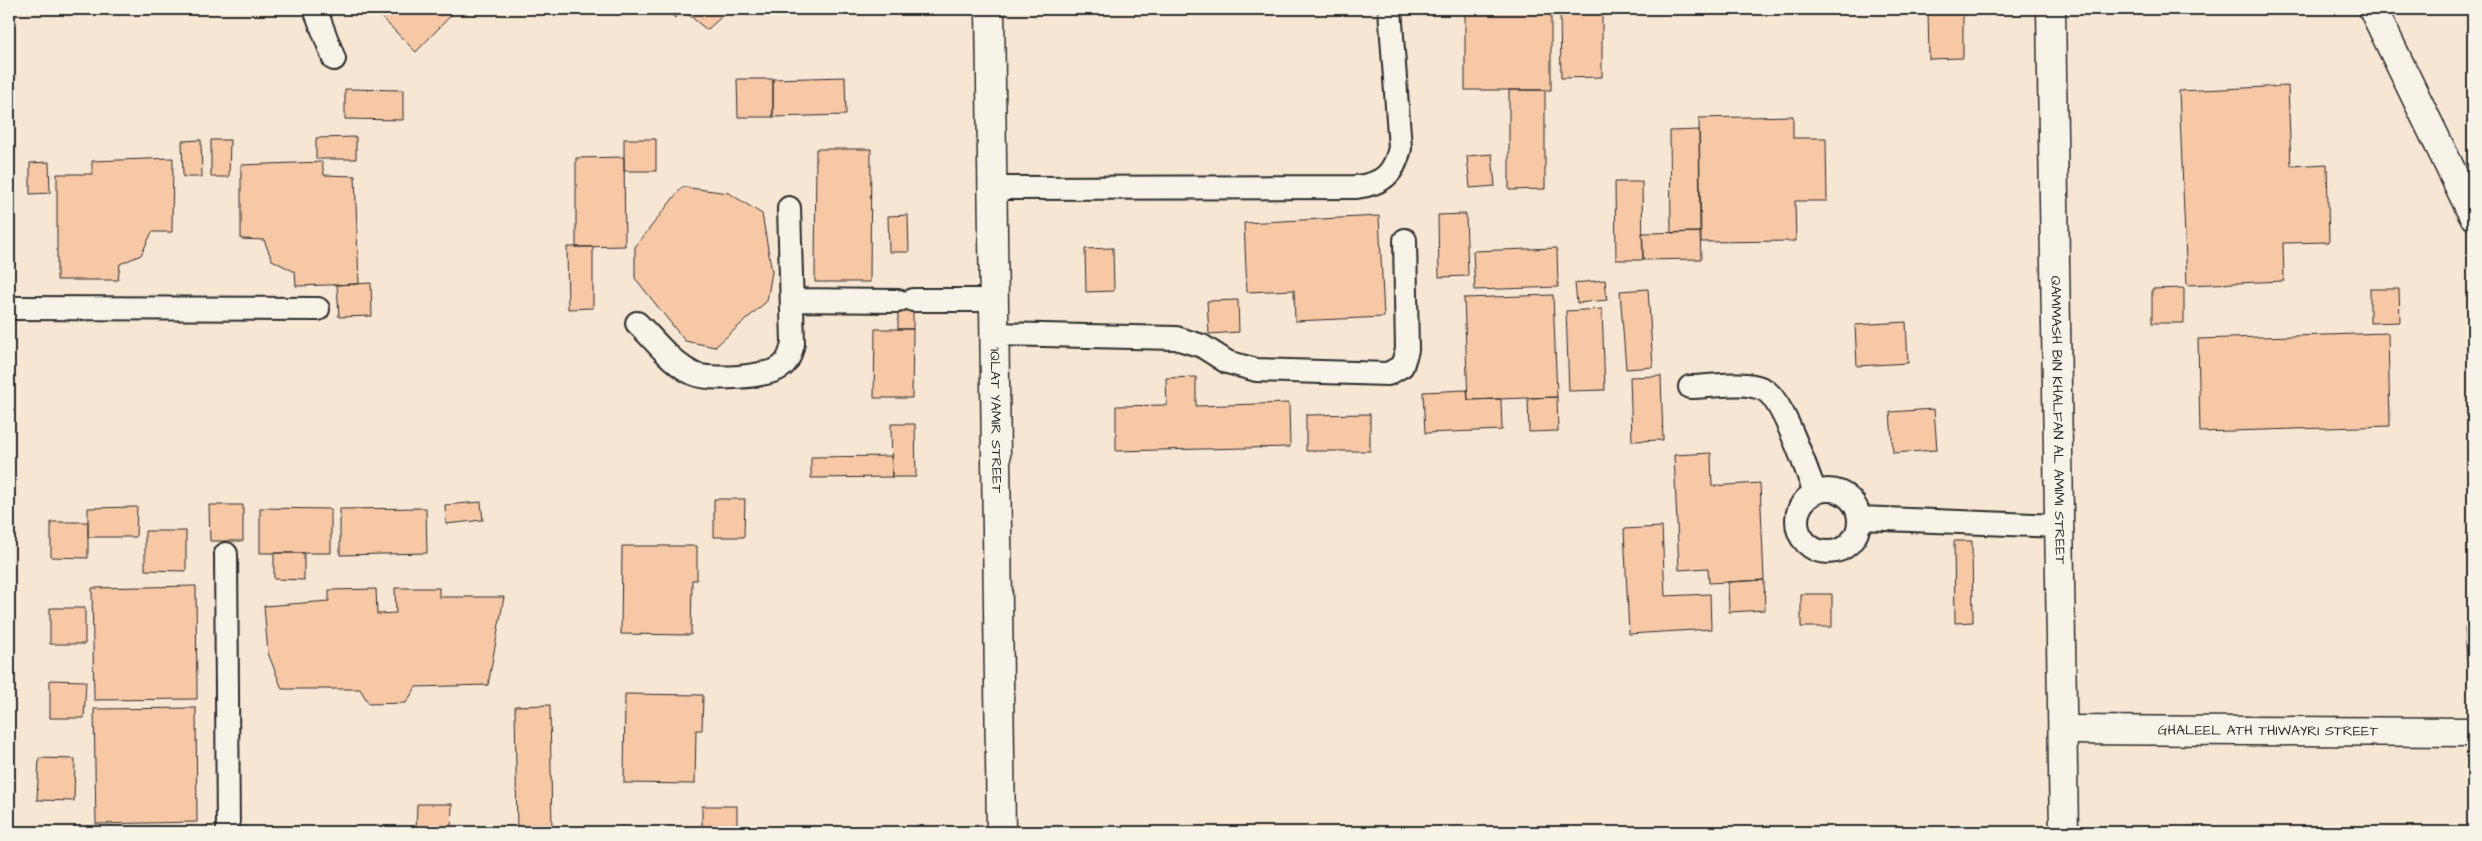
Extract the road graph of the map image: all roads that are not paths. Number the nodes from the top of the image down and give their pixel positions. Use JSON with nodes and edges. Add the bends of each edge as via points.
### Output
{"nodes":[{"id":1,"x":315,"y":9,"type":"edge"},
{"id":2,"x":990,"y":9,"type":"edge"},
{"id":3,"x":1390,"y":9,"type":"edge"},
{"id":4,"x":2051,"y":9,"type":"edge"},
{"id":5,"x":2373,"y":9,"type":"edge"},
{"id":6,"x":334,"y":59,"type":"dead end"},
{"id":7,"x":992,"y":188,"type":"junction"},
{"id":8,"x":789,"y":208,"type":"dead end"},
{"id":9,"x":2473,"y":215,"type":"edge"},
{"id":10,"x":1406,"y":240,"type":"dead end"},
{"id":11,"x":792,"y":300,"type":"junction"},
{"id":12,"x":994,"y":300,"type":"junction"},
{"id":13,"x":9,"y":308,"type":"edge"},
{"id":14,"x":318,"y":309,"type":"dead end"},
{"id":15,"x":637,"y":323,"type":"dead end"},
{"id":16,"x":994,"y":334,"type":"junction"},
{"id":17,"x":1690,"y":387,"type":"dead end"},
{"id":18,"x":1815,"y":492,"type":"junction"},
{"id":19,"x":1860,"y":518,"type":"junction"},
{"id":20,"x":2060,"y":526,"type":"junction"},
{"id":21,"x":226,"y":554,"type":"dead end"},
{"id":22,"x":2063,"y":730,"type":"junction"},
{"id":23,"x":2473,"y":732,"type":"edge"},
{"id":24,"x":228,"y":832,"type":"edge"},
{"id":25,"x":1000,"y":832,"type":"edge"},
{"id":26,"x":2064,"y":832,"type":"edge"}],
"edges":[{"from":1,"to":6,"type":"lane"},
{"from":2,"to":7,"type":"street","name":"'IQLAT YAMIR STREET"},
{"from":3,"to":7,"type":"lane","via":[[1400,148],[1396,164],[1386,177],[1372,185]]},
{"from":4,"to":20,"type":"street","name":"QAMMASH BIN KHALFAN AL AMIMI STREET"},
{"from":5,"to":9,"type":"street"},
{"from":7,"to":12,"type":"street","name":"'IQLAT YAMIR STREET"},
{"from":8,"to":11,"type":"lane"},
{"from":10,"to":16,"type":"lane","via":[[1407,350],[1402,366],[1388,374],[1256,370],[1227,362],[1202,346],[1176,338]]},
{"from":11,"to":12,"type":"lane"},
{"from":11,"to":15,"type":"lane","via":[[791,352],[782,366],[764,373],[717,378],[696,374],[679,363]]},
{"from":12,"to":16,"type":"street","name":"'IQLAT YAMIR STREET"},
{"from":13,"to":14,"type":"lane"},
{"from":16,"to":25,"type":"street","name":"'IQLAT YAMIR STREET"},
{"from":17,"to":18,"type":"lane","via":[[1754,386],[1770,394],[1780,406]]},
{"from":18,"to":19,"type":"lane","via":[[1826,489],[1850,497]]},
{"from":18,"to":19,"type":"lane","via":[[1804,500],[1798,511],[1797,523],[1800,535],[1818,551],[1842,549],[1852,541]]},
{"from":19,"to":20,"type":"lane"},
{"from":20,"to":22,"type":"street","name":"QAMMASH BIN KHALFAN AL AMIMI STREET"},
{"from":21,"to":24,"type":"lane"},
{"from":22,"to":23,"type":"street","name":"GHALEEL ATH THIWAYRI STREET"},
{"from":22,"to":26,"type":"street","name":"QAMMASH BIN KHALFAN AL AMIMI STREET"}]}
